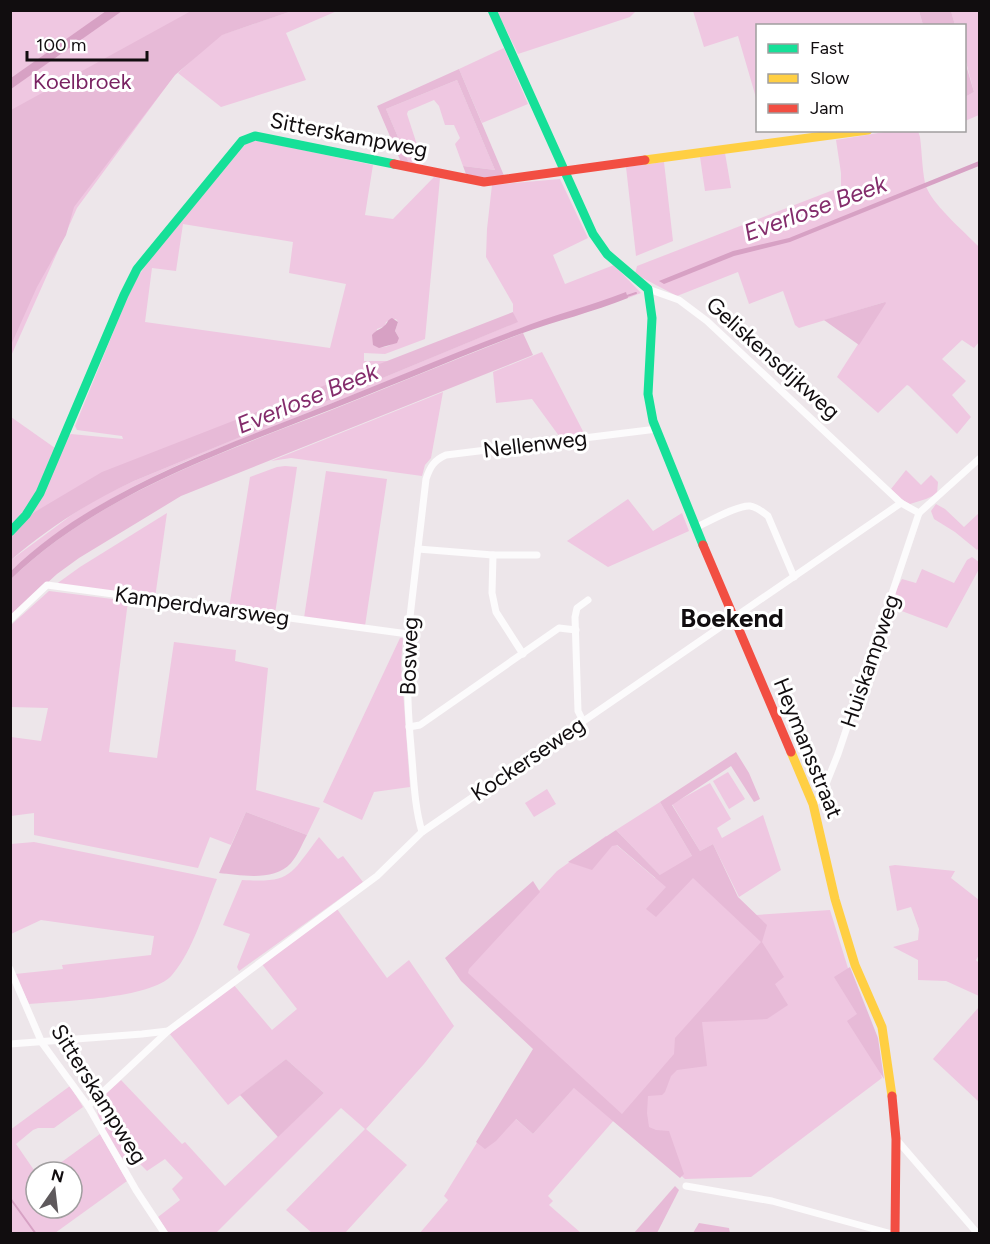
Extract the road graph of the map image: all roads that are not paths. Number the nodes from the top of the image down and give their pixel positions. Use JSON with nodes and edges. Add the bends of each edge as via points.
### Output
{"nodes":[{"id":1,"x":492,"y":10,"type":"edge"},
{"id":2,"x":853,"y":132,"type":"edge"},
{"id":3,"x":563,"y":172,"type":"junction"},
{"id":4,"x":648,"y":289,"type":"junction"},
{"id":5,"x":657,"y":429,"type":"junction"},
{"id":6,"x":980,"y":458,"type":"edge"},
{"id":7,"x":426,"y":479,"type":"joint"},
{"id":8,"x":901,"y":503,"type":"junction"},
{"id":9,"x":919,"y":513,"type":"junction"},
{"id":10,"x":695,"y":528,"type":"junction"},
{"id":11,"x":10,"y":532,"type":"edge"},
{"id":12,"x":418,"y":549,"type":"junction"},
{"id":13,"x":493,"y":555,"type":"junction"},
{"id":14,"x":537,"y":555,"type":"dead end"},
{"id":15,"x":794,"y":577,"type":"junction"},
{"id":16,"x":588,"y":600,"type":"dead end"},
{"id":17,"x":733,"y":619,"type":"junction"},
{"id":18,"x":10,"y":620,"type":"edge"},
{"id":19,"x":576,"y":630,"type":"junction"},
{"id":20,"x":408,"y":634,"type":"junction"},
{"id":21,"x":523,"y":654,"type":"junction"},
{"id":22,"x":583,"y":721,"type":"junction"},
{"id":23,"x":409,"y":727,"type":"junction"},
{"id":24,"x":813,"y":804,"type":"junction"},
{"id":25,"x":422,"y":832,"type":"junction"},
{"id":26,"x":10,"y":969,"type":"edge"},
{"id":27,"x":168,"y":1031,"type":"junction"},
{"id":28,"x":42,"y":1043,"type":"junction"},
{"id":29,"x":10,"y":1044,"type":"edge"},
{"id":30,"x":88,"y":1106,"type":"junction"},
{"id":31,"x":896,"y":1139,"type":"junction"},
{"id":32,"x":686,"y":1186,"type":"dead end"},
{"id":33,"x":165,"y":1233,"type":"edge"},
{"id":34,"x":894,"y":1233,"type":"edge"},
{"id":35,"x":978,"y":1233,"type":"edge"}],
"edges":[{"from":1,"to":3,"type":"street","name":"Geliskensdijkweg"},
{"from":2,"to":3,"type":"street","name":"Sitterskampweg"},
{"from":3,"to":4,"type":"street","name":"Geliskensdijkweg","via":[[607,254]]},
{"from":3,"to":11,"type":"street","name":"Sitterskampweg","via":[[484,182],[248,137],[137,269],[40,493]]},
{"from":4,"to":5,"type":"street","name":"Heymansstraat","via":[[652,318],[648,394]]},
{"from":4,"to":8,"type":"street","name":"Geliskensdijkweg","via":[[679,300],[707,321]]},
{"from":5,"to":7,"type":"street","name":"Nellenweg","via":[[446,455],[437,458]]},
{"from":5,"to":10,"type":"street","name":"Heymansstraat"},
{"from":6,"to":9,"type":"street"},
{"from":7,"to":12,"type":"street","name":"Bosweg"},
{"from":8,"to":9,"type":"street","name":"Geliskensdijkweg"},
{"from":8,"to":15,"type":"street","name":"Kockerseweg"},
{"from":9,"to":24,"type":"street","name":"Huiskampweg","via":[[838,754],[820,799]]},
{"from":10,"to":15,"type":"street","via":[[739,508],[750,506],[760,510],[768,516]]},
{"from":10,"to":17,"type":"street","name":"Heymansstraat"},
{"from":12,"to":13,"type":"street"},
{"from":12,"to":20,"type":"street","name":"Bosweg"},
{"from":13,"to":14,"type":"street"},
{"from":13,"to":21,"type":"street","via":[[496,612]]},
{"from":15,"to":17,"type":"street","name":"Kockerseweg"},
{"from":16,"to":19,"type":"street","via":[[577,608]]},
{"from":17,"to":22,"type":"street","name":"Kockerseweg"},
{"from":17,"to":24,"type":"street","name":"Heymansstraat"},
{"from":18,"to":20,"type":"street","name":"Kamperdwarsweg","via":[[47,585]]},
{"from":19,"to":21,"type":"street","via":[[559,628]]},
{"from":19,"to":22,"type":"street","via":[[578,711]]},
{"from":20,"to":23,"type":"street","name":"Bosweg"},
{"from":21,"to":23,"type":"street","via":[[420,725]]},
{"from":22,"to":25,"type":"street","name":"Kockerseweg"},
{"from":23,"to":25,"type":"street","name":"Bosweg"},
{"from":24,"to":31,"type":"street","name":"Heymansstraat","via":[[855,965],[882,1027]]},
{"from":25,"to":27,"type":"street","name":"Kockerseweg","via":[[377,876]]},
{"from":26,"to":28,"type":"street","name":"Sitterskampweg"},
{"from":27,"to":28,"type":"street"},
{"from":27,"to":30,"type":"street","name":"Kockerseweg"},
{"from":28,"to":29,"type":"street"},
{"from":28,"to":30,"type":"street","name":"Sitterskampweg"},
{"from":30,"to":33,"type":"street","name":"Sitterskampweg","via":[[135,1190]]},
{"from":31,"to":34,"type":"street","name":"Heymansstraat"},
{"from":31,"to":35,"type":"street"},
{"from":32,"to":34,"type":"street","via":[[772,1201]]}]}
